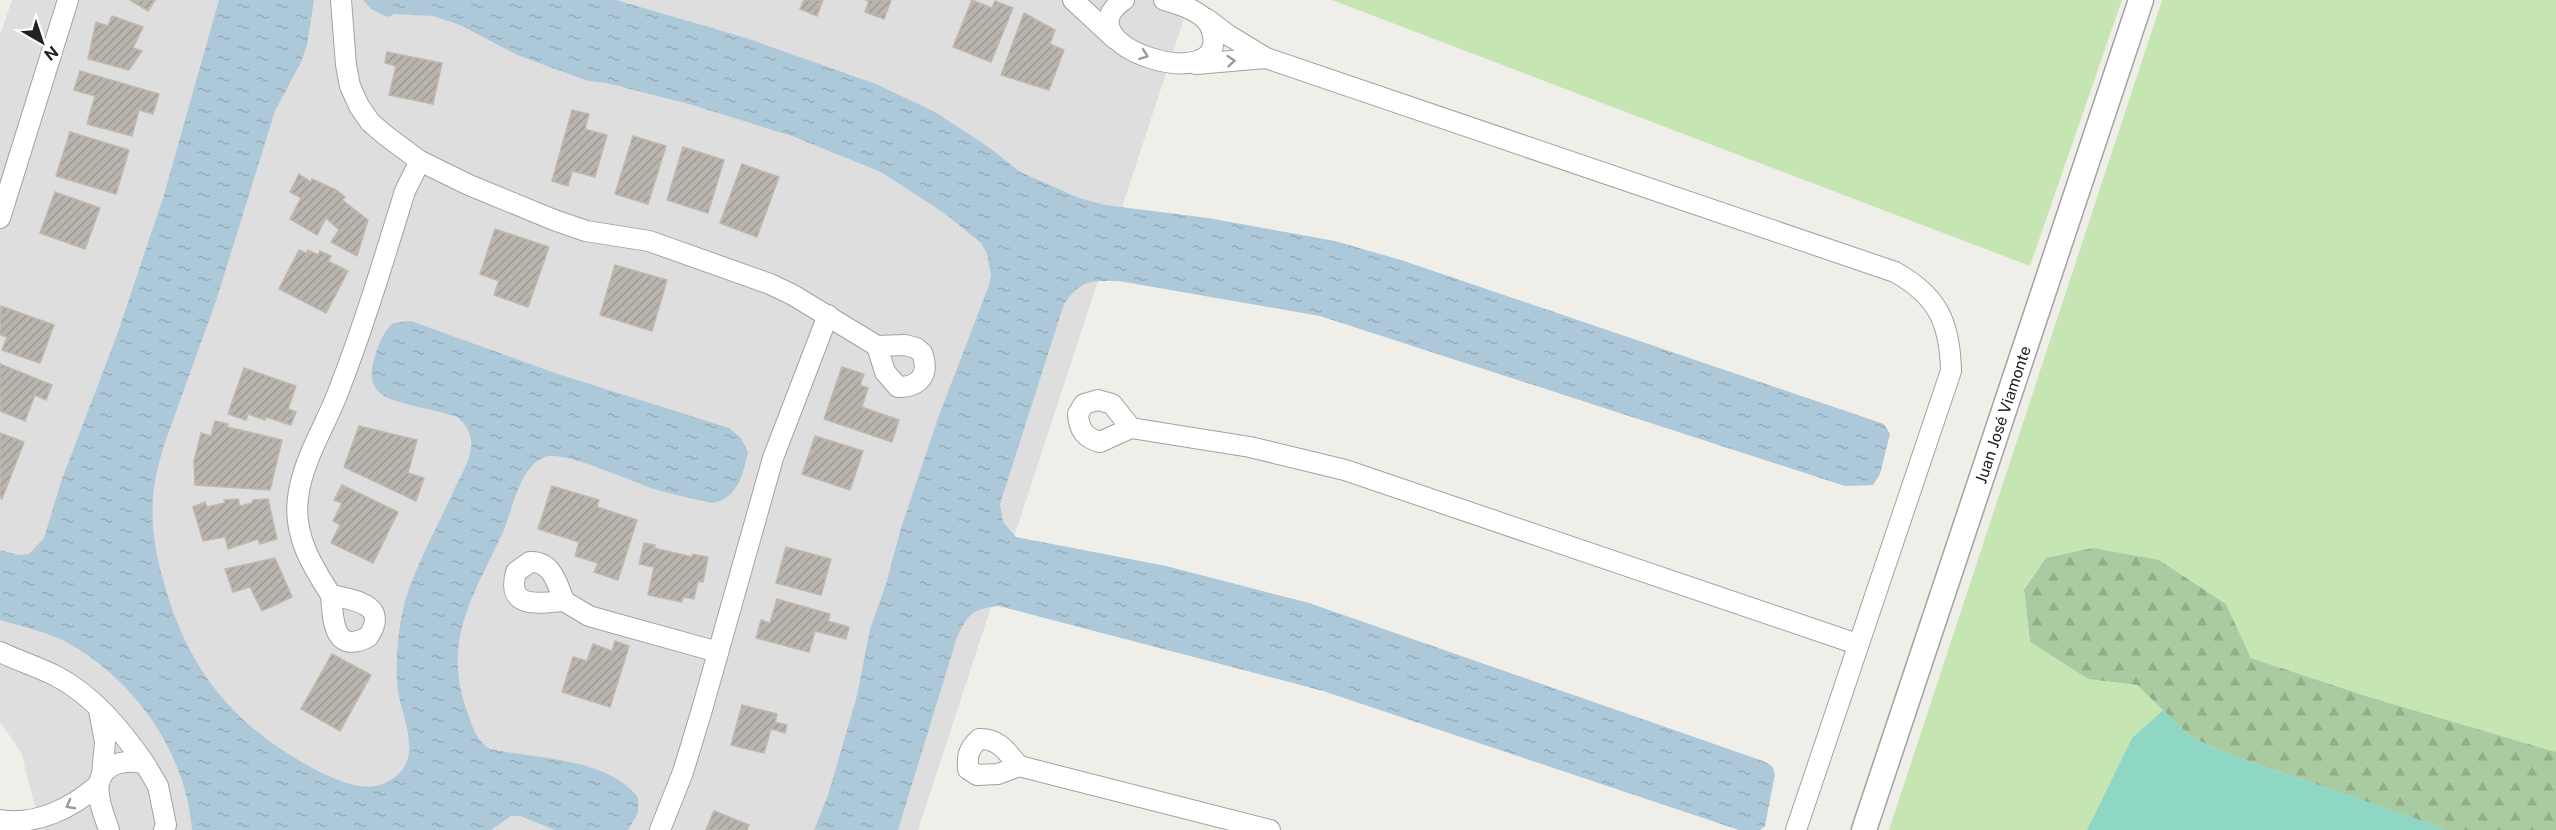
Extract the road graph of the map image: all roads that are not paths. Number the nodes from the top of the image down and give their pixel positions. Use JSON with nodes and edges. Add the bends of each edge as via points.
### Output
{"nodes":[{"id":1,"x":68,"y":0,"type":"edge"},
{"id":2,"x":341,"y":0,"type":"edge"},
{"id":3,"x":1073,"y":0,"type":"edge"},
{"id":4,"x":1124,"y":0,"type":"edge"},
{"id":5,"x":1164,"y":0,"type":"edge"},
{"id":6,"x":2141,"y":0,"type":"edge"},
{"id":7,"x":1207,"y":19,"type":"junction"},
{"id":8,"x":1117,"y":42,"type":"junction"},
{"id":9,"x":1266,"y":57,"type":"junction"},
{"id":10,"x":1196,"y":64,"type":"junction"},
{"id":11,"x":420,"y":161,"type":"junction"},
{"id":12,"x":0,"y":218,"type":"edge"},
{"id":13,"x":828,"y":315,"type":"junction"},
{"id":14,"x":877,"y":346,"type":"dead end"},
{"id":15,"x":1131,"y":428,"type":"dead end"},
{"id":16,"x":331,"y":595,"type":"dead end"},
{"id":17,"x":564,"y":601,"type":"dead end"},
{"id":18,"x":1857,"y":644,"type":"junction"},
{"id":19,"x":0,"y":652,"type":"edge"},
{"id":20,"x":718,"y":652,"type":"junction"},
{"id":21,"x":99,"y":710,"type":"junction"},
{"id":22,"x":145,"y":764,"type":"junction"},
{"id":23,"x":1019,"y":766,"type":"dead end"},
{"id":24,"x":100,"y":780,"type":"junction"},
{"id":25,"x":0,"y":820,"type":"edge"},
{"id":26,"x":166,"y":828,"type":"edge"},
{"id":27,"x":109,"y":830,"type":"edge"},
{"id":28,"x":660,"y":830,"type":"edge"},
{"id":29,"x":1270,"y":830,"type":"edge"},
{"id":30,"x":1796,"y":830,"type":"edge"},
{"id":31,"x":1864,"y":830,"type":"edge"}],
"edges":[{"from":1,"to":12,"type":"street"},
{"from":2,"to":11,"type":"street","via":[[346,65],[359,106],[370,122]]},
{"from":3,"to":8,"type":"street"},
{"from":4,"to":8,"type":"street","via":[[1110,15],[1110,30]]},
{"from":5,"to":7,"type":"street"},
{"from":6,"to":31,"type":"street","name":"Juan José Viamonte"},
{"from":7,"to":9,"type":"street"},
{"from":7,"to":10,"type":"street","via":[[1213,44]]},
{"from":8,"to":10,"type":"street","one_way":true,"via":[[1149,57]]},
{"from":10,"to":9,"type":"street","one_way":true},
{"from":9,"to":18,"type":"street","via":[[1895,272],[1914,283],[1929,298],[1948,331],[1951,371]]},
{"from":11,"to":13,"type":"street","via":[[554,220],[586,231],[649,241],[760,280]]},
{"from":11,"to":16,"type":"street","via":[[405,191],[338,394],[307,464],[298,498],[301,537],[308,558]]},
{"from":13,"to":14,"type":"street"},
{"from":13,"to":20,"type":"street","via":[[774,458]]},
{"from":15,"to":18,"type":"street","via":[[1250,447],[1345,470]]},
{"from":17,"to":20,"type":"street","via":[[589,616]]},
{"from":18,"to":30,"type":"street"},
{"from":19,"to":21,"type":"street","via":[[57,676]]},
{"from":20,"to":28,"type":"street","via":[[683,772]]},
{"from":21,"to":22,"type":"street"},
{"from":21,"to":24,"type":"street","via":[[105,742]]},
{"from":22,"to":24,"type":"street","via":[[121,762]]},
{"from":22,"to":26,"type":"street","via":[[158,786]]},
{"from":23,"to":29,"type":"street"},
{"from":24,"to":25,"type":"street","one_way":true,"via":[[76,802],[51,814]]},
{"from":24,"to":27,"type":"street"}]}
